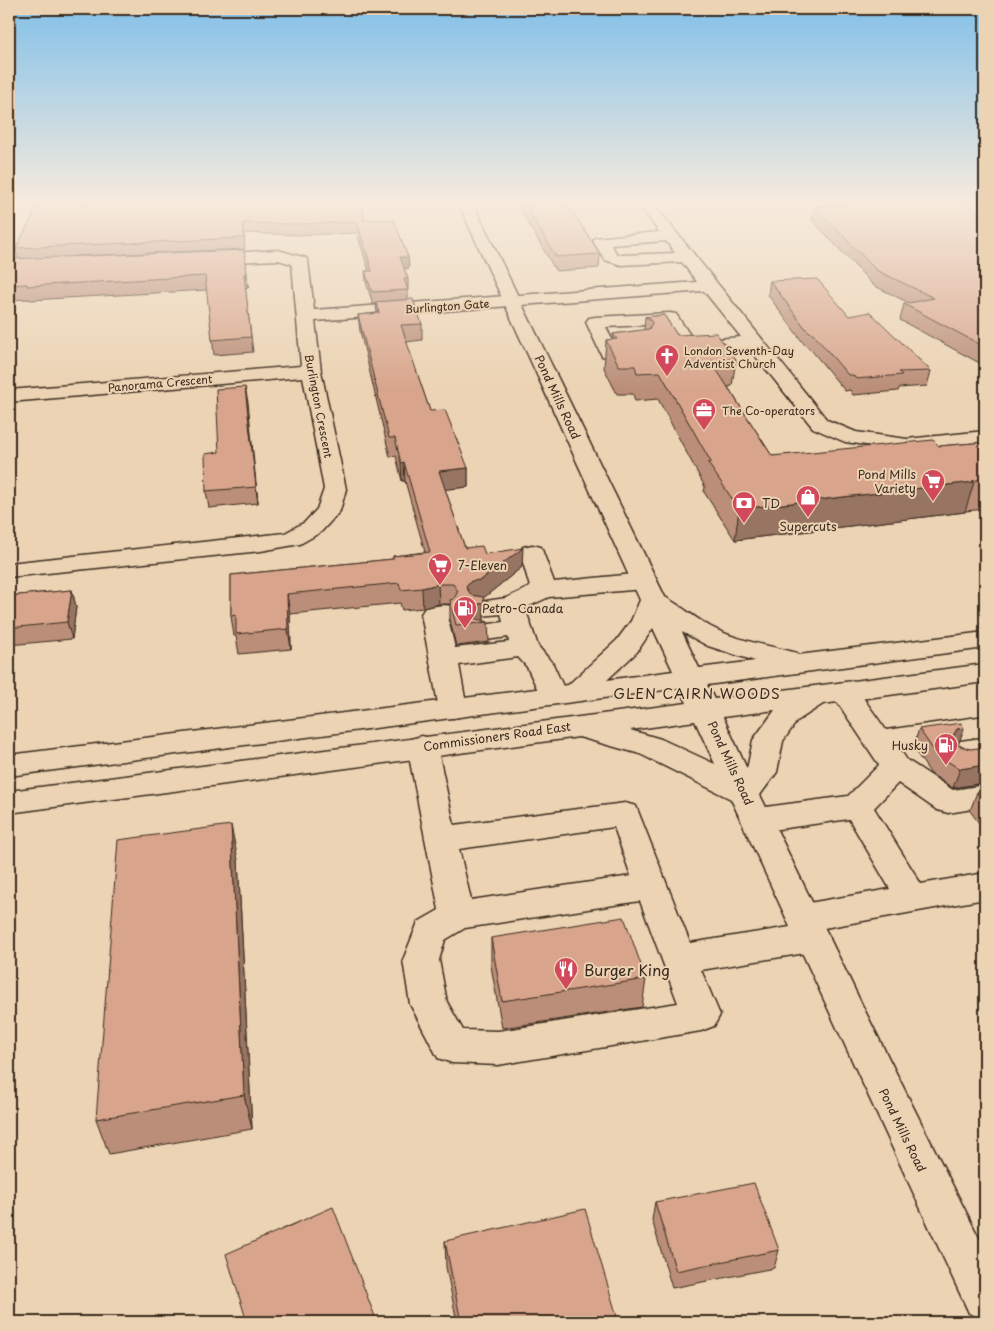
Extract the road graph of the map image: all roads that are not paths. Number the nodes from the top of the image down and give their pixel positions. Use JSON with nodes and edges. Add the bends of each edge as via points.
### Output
{"nodes":[{"id":1,"x":300,"y":264,"type":"edge"},
{"id":2,"x":495,"y":264,"type":"edge"},
{"id":3,"x":692,"y":264,"type":"edge"},
{"id":4,"x":709,"y":286,"type":"junction"},
{"id":5,"x":513,"y":301,"type":"junction"},
{"id":6,"x":305,"y":316,"type":"junction"},
{"id":7,"x":754,"y":342,"type":"junction"},
{"id":8,"x":688,"y":347,"type":"junction"},
{"id":9,"x":666,"y":349,"type":"edge"},
{"id":10,"x":638,"y":350,"type":"edge"},
{"id":11,"x":311,"y":371,"type":"junction"},
{"id":12,"x":9,"y":396,"type":"edge"},
{"id":13,"x":985,"y":437,"type":"edge"},
{"id":14,"x":532,"y":552,"type":"dead end"},
{"id":15,"x":9,"y":570,"type":"edge"},
{"id":16,"x":544,"y":590,"type":"junction"},
{"id":17,"x":649,"y":590,"type":"junction"},
{"id":18,"x":484,"y":620,"type":"edge"},
{"id":19,"x":518,"y":627,"type":"junction"},
{"id":20,"x":985,"y":640,"type":"edge"},
{"id":21,"x":841,"y":660,"type":"junction"},
{"id":22,"x":984,"y":676,"type":"edge"},
{"id":23,"x":691,"y":679,"type":"junction"},
{"id":24,"x":566,"y":693,"type":"junction"},
{"id":25,"x":830,"y":693,"type":"junction"},
{"id":26,"x":454,"y":709,"type":"junction"},
{"id":27,"x":706,"y":710,"type":"junction"},
{"id":28,"x":985,"y":726,"type":"edge"},
{"id":29,"x":558,"y":728,"type":"junction"},
{"id":30,"x":878,"y":741,"type":"junction"},
{"id":31,"x":422,"y":746,"type":"junction"},
{"id":32,"x":909,"y":764,"type":"junction"},
{"id":33,"x":9,"y":766,"type":"edge"},
{"id":34,"x":985,"y":796,"type":"edge"},
{"id":35,"x":9,"y":802,"type":"edge"},
{"id":36,"x":752,"y":806,"type":"junction"},
{"id":37,"x":857,"y":806,"type":"junction"},
{"id":38,"x":442,"y":839,"type":"junction"},
{"id":39,"x":651,"y":886,"type":"junction"},
{"id":40,"x":985,"y":886,"type":"edge"},
{"id":41,"x":912,"y":898,"type":"junction"},
{"id":42,"x":457,"y":916,"type":"junction"},
{"id":43,"x":808,"y":928,"type":"junction"},
{"id":44,"x":679,"y":959,"type":"junction"},
{"id":45,"x":985,"y":1297,"type":"edge"}],
"edges":[{"from":1,"to":6,"type":"main road","name":"Burlington Crescent"},
{"from":2,"to":5,"type":"main road","name":"Pond Mills Road"},
{"from":3,"to":4,"type":"main road"},
{"from":4,"to":5,"type":"main road","name":"Burlington Gate"},
{"from":4,"to":7,"type":"main road"},
{"from":5,"to":6,"type":"main road","name":"Burlington Gate"},
{"from":5,"to":17,"type":"main road","name":"Pond Mills Road"},
{"from":6,"to":11,"type":"main road","name":"Burlington Crescent"},
{"from":7,"to":8,"type":"main road"},
{"from":7,"to":13,"type":"main road","via":[[820,424],[852,438],[908,445]]},
{"from":8,"to":9,"type":"main road"},
{"from":8,"to":10,"type":"main road","via":[[670,318],[594,322],[610,352]]},
{"from":11,"to":12,"type":"main road","name":"Panorama Crescent"},
{"from":11,"to":15,"type":"main road","name":"Burlington Crescent","via":[[336,489],[328,511],[313,527],[292,539],[261,544]]},
{"from":14,"to":16,"type":"main road"},
{"from":16,"to":17,"type":"main road"},
{"from":16,"to":19,"type":"main road"},
{"from":17,"to":21,"type":"main road","via":[[682,623],[715,641],[755,654],[798,660]]},
{"from":17,"to":23,"type":"main road","name":"Pond Mills Road"},
{"from":17,"to":24,"type":"main road","via":[[644,622],[627,646]]},
{"from":18,"to":19,"type":"main road"},
{"from":19,"to":24,"type":"main road","via":[[539,664]]},
{"from":19,"to":26,"type":"main road","via":[[445,636]]},
{"from":20,"to":21,"type":"main road"},
{"from":21,"to":23,"type":"main road"},
{"from":22,"to":25,"type":"main road","name":"Commissioners Road East"},
{"from":23,"to":24,"type":"main road"},
{"from":23,"to":27,"type":"main road","name":"Pond Mills Road"},
{"from":24,"to":26,"type":"main road"},
{"from":25,"to":27,"type":"main road","name":"Commissioners Road East"},
{"from":25,"to":30,"type":"main road"},
{"from":25,"to":36,"type":"main road","via":[[786,714],[768,740]]},
{"from":26,"to":33,"type":"main road"},
{"from":27,"to":29,"type":"main road","name":"Commissioners Road East"},
{"from":27,"to":36,"type":"main road","name":"Pond Mills Road"},
{"from":28,"to":30,"type":"main road"},
{"from":29,"to":31,"type":"main road","name":"Commissioners Road East"},
{"from":29,"to":36,"type":"main road","via":[[605,733],[650,746]]},
{"from":30,"to":32,"type":"main road"},
{"from":31,"to":35,"type":"main road","name":"Commissioners Road East"},
{"from":31,"to":38,"type":"main road"},
{"from":32,"to":34,"type":"main road","via":[[948,802]]},
{"from":32,"to":37,"type":"main road"},
{"from":36,"to":37,"type":"main road"},
{"from":36,"to":43,"type":"main road","name":"Pond Mills Road"},
{"from":37,"to":41,"type":"main road"},
{"from":38,"to":39,"type":"main road","via":[[625,814]]},
{"from":38,"to":42,"type":"main road"},
{"from":39,"to":42,"type":"main road"},
{"from":39,"to":44,"type":"main road"},
{"from":40,"to":41,"type":"main road"},
{"from":41,"to":43,"type":"main road"},
{"from":42,"to":44,"type":"main road","via":[[430,932],[421,960],[429,1004],[452,1046],[498,1048],[701,1015]]},
{"from":43,"to":44,"type":"main road"},
{"from":43,"to":45,"type":"main road","name":"Pond Mills Road","via":[[889,1103]]}]}
